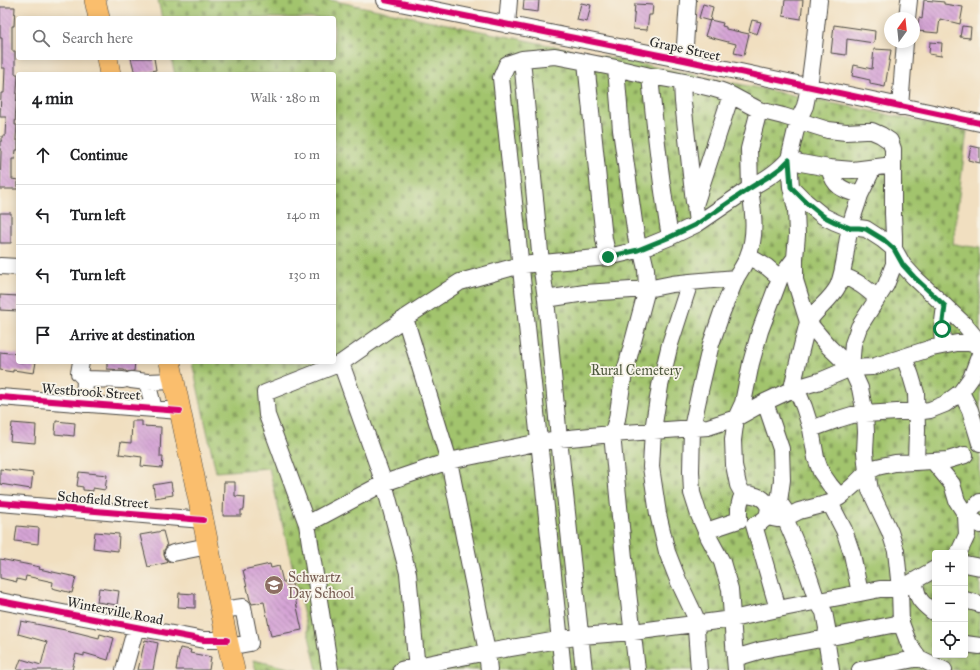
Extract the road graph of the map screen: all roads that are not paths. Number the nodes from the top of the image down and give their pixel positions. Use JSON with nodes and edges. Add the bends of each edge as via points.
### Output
{"nodes":[{"id":1,"x":95,"y":0,"type":"edge"},
{"id":2,"x":385,"y":0,"type":"edge"},
{"id":3,"x":509,"y":0,"type":"edge"},
{"id":4,"x":688,"y":0,"type":"edge"},
{"id":5,"x":819,"y":0,"type":"edge"},
{"id":6,"x":909,"y":0,"type":"edge"},
{"id":7,"x":908,"y":12,"type":"edge"},
{"id":8,"x":99,"y":16,"type":"edge"},
{"id":9,"x":507,"y":25,"type":"junction"},
{"id":10,"x":905,"y":48,"type":"edge"},
{"id":11,"x":107,"y":60,"type":"edge"},
{"id":12,"x":522,"y":60,"type":"junction"},
{"id":13,"x":684,"y":60,"type":"junction"},
{"id":14,"x":586,"y":62,"type":"junction"},
{"id":15,"x":616,"y":68,"type":"junction"},
{"id":16,"x":110,"y":72,"type":"edge"},
{"id":17,"x":650,"y":76,"type":"junction"},
{"id":18,"x":682,"y":82,"type":"junction"},
{"id":19,"x":809,"y":87,"type":"junction"},
{"id":20,"x":731,"y":96,"type":"junction"},
{"id":21,"x":900,"y":107,"type":"junction"},
{"id":22,"x":759,"y":110,"type":"junction"},
{"id":23,"x":798,"y":121,"type":"junction"},
{"id":24,"x":980,"y":124,"type":"edge"},
{"id":25,"x":789,"y":160,"type":"junction"},
{"id":26,"x":893,"y":165,"type":"junction"},
{"id":27,"x":829,"y":168,"type":"junction"},
{"id":28,"x":873,"y":168,"type":"junction"},
{"id":29,"x":791,"y":187,"type":"junction"},
{"id":30,"x":750,"y":188,"type":"junction"},
{"id":31,"x":860,"y":195,"type":"junction"},
{"id":32,"x":695,"y":205,"type":"junction"},
{"id":33,"x":697,"y":224,"type":"junction"},
{"id":34,"x":850,"y":228,"type":"junction"},
{"id":35,"x":670,"y":237,"type":"junction"},
{"id":36,"x":894,"y":249,"type":"junction"},
{"id":37,"x":638,"y":250,"type":"junction"},
{"id":38,"x":748,"y":256,"type":"junction"},
{"id":39,"x":608,"y":257,"type":"junction"},
{"id":40,"x":795,"y":258,"type":"junction"},
{"id":41,"x":541,"y":263,"type":"junction"},
{"id":42,"x":521,"y":265,"type":"junction"},
{"id":43,"x":0,"y":266,"type":"edge"},
{"id":44,"x":16,"y":267,"type":"edge"},
{"id":45,"x":842,"y":276,"type":"junction"},
{"id":46,"x":736,"y":278,"type":"junction"},
{"id":47,"x":780,"y":278,"type":"junction"},
{"id":48,"x":690,"y":282,"type":"junction"},
{"id":49,"x":647,"y":288,"type":"junction"},
{"id":50,"x":877,"y":298,"type":"junction"},
{"id":51,"x":546,"y":299,"type":"junction"},
{"id":52,"x":945,"y":306,"type":"junction"},
{"id":53,"x":405,"y":318,"type":"junction"},
{"id":54,"x":808,"y":322,"type":"junction"},
{"id":55,"x":980,"y":344,"type":"edge"},
{"id":56,"x":943,"y":346,"type":"junction"},
{"id":57,"x":980,"y":354,"type":"edge"},
{"id":58,"x":904,"y":357,"type":"junction"},
{"id":59,"x":341,"y":362,"type":"junction"},
{"id":60,"x":80,"y":364,"type":"edge"},
{"id":61,"x":851,"y":368,"type":"junction"},
{"id":62,"x":172,"y":371,"type":"edge"},
{"id":63,"x":85,"y":379,"type":"junction"},
{"id":64,"x":976,"y":379,"type":"edge"},
{"id":65,"x":134,"y":381,"type":"junction"},
{"id":66,"x":793,"y":389,"type":"junction"},
{"id":67,"x":961,"y":392,"type":"junction"},
{"id":68,"x":0,"y":397,"type":"edge"},
{"id":69,"x":765,"y":402,"type":"junction"},
{"id":70,"x":84,"y":404,"type":"junction"},
{"id":71,"x":154,"y":409,"type":"junction"},
{"id":72,"x":180,"y":411,"type":"junction"},
{"id":73,"x":916,"y":412,"type":"junction"},
{"id":74,"x":865,"y":414,"type":"junction"},
{"id":75,"x":736,"y":418,"type":"junction"},
{"id":76,"x":692,"y":428,"type":"junction"},
{"id":77,"x":811,"y":429,"type":"junction"},
{"id":78,"x":653,"y":430,"type":"junction"},
{"id":79,"x":612,"y":434,"type":"junction"},
{"id":80,"x":559,"y":439,"type":"junction"},
{"id":81,"x":540,"y":442,"type":"junction"},
{"id":82,"x":980,"y":443,"type":"edge"},
{"id":83,"x":965,"y":455,"type":"junction"},
{"id":84,"x":449,"y":461,"type":"junction"},
{"id":85,"x":916,"y":462,"type":"junction"},
{"id":86,"x":933,"y":462,"type":"junction"},
{"id":87,"x":867,"y":472,"type":"junction"},
{"id":88,"x":384,"y":483,"type":"junction"},
{"id":89,"x":952,"y":484,"type":"junction"},
{"id":90,"x":743,"y":494,"type":"junction"},
{"id":91,"x":835,"y":500,"type":"junction"},
{"id":92,"x":980,"y":502,"type":"edge"},
{"id":93,"x":0,"y":503,"type":"edge"},
{"id":94,"x":761,"y":513,"type":"junction"},
{"id":95,"x":966,"y":515,"type":"junction"},
{"id":96,"x":784,"y":518,"type":"junction"},
{"id":97,"x":203,"y":520,"type":"junction"},
{"id":98,"x":308,"y":524,"type":"junction"},
{"id":99,"x":980,"y":525,"type":"edge"},
{"id":100,"x":706,"y":531,"type":"junction"},
{"id":101,"x":967,"y":535,"type":"junction"},
{"id":102,"x":208,"y":546,"type":"junction"},
{"id":103,"x":960,"y":550,"type":"edge"},
{"id":104,"x":173,"y":553,"type":"dead end"},
{"id":105,"x":968,"y":565,"type":"edge"},
{"id":106,"x":980,"y":567,"type":"edge"},
{"id":107,"x":932,"y":571,"type":"edge"},
{"id":108,"x":907,"y":585,"type":"junction"},
{"id":109,"x":860,"y":593,"type":"junction"},
{"id":110,"x":0,"y":601,"type":"edge"},
{"id":111,"x":817,"y":601,"type":"junction"},
{"id":112,"x":968,"y":601,"type":"edge"},
{"id":113,"x":980,"y":604,"type":"edge"},
{"id":114,"x":778,"y":609,"type":"junction"},
{"id":115,"x":932,"y":611,"type":"edge"},
{"id":116,"x":732,"y":620,"type":"junction"},
{"id":117,"x":901,"y":623,"type":"junction"},
{"id":118,"x":695,"y":624,"type":"junction"},
{"id":119,"x":136,"y":628,"type":"junction"},
{"id":120,"x":633,"y":632,"type":"junction"},
{"id":121,"x":581,"y":636,"type":"junction"},
{"id":122,"x":826,"y":638,"type":"junction"},
{"id":123,"x":560,"y":640,"type":"junction"},
{"id":124,"x":228,"y":643,"type":"junction"},
{"id":125,"x":968,"y":644,"type":"edge"},
{"id":126,"x":980,"y":646,"type":"edge"},
{"id":127,"x":487,"y":652,"type":"junction"},
{"id":128,"x":736,"y":664,"type":"edge"},
{"id":129,"x":918,"y":664,"type":"edge"},
{"id":130,"x":417,"y":668,"type":"edge"},
{"id":131,"x":124,"y":670,"type":"edge"},
{"id":132,"x":234,"y":670,"type":"edge"},
{"id":133,"x":330,"y":670,"type":"edge"},
{"id":134,"x":401,"y":670,"type":"edge"},
{"id":135,"x":489,"y":670,"type":"edge"},
{"id":136,"x":563,"y":670,"type":"edge"},
{"id":137,"x":584,"y":670,"type":"edge"},
{"id":138,"x":637,"y":670,"type":"edge"},
{"id":139,"x":699,"y":670,"type":"edge"},
{"id":140,"x":831,"y":670,"type":"edge"},
{"id":141,"x":860,"y":670,"type":"edge"},
{"id":142,"x":944,"y":670,"type":"edge"}],
"edges":[{"from":1,"to":8,"type":"main road"},
{"from":2,"to":9,"type":"street","name":"Grape Street"},
{"from":3,"to":9,"type":"street"},
{"from":4,"to":13,"type":"street"},
{"from":5,"to":19,"type":"street"},
{"from":6,"to":7,"type":"street"},
{"from":9,"to":13,"type":"street","name":"Grape Street"},
{"from":10,"to":21,"type":"street"},
{"from":11,"to":16,"type":"main road"},
{"from":12,"to":14,"type":"street","via":[[555,56]]},
{"from":12,"to":41,"type":"street"},
{"from":12,"to":42,"type":"street","via":[[507,64],[501,78]]},
{"from":13,"to":19,"type":"street","name":"Grape Street"},
{"from":14,"to":15,"type":"street"},
{"from":14,"to":39,"type":"street"},
{"from":15,"to":17,"type":"street"},
{"from":15,"to":37,"type":"street","via":[[621,130]]},
{"from":17,"to":18,"type":"street"},
{"from":17,"to":35,"type":"street","via":[[664,207]]},
{"from":18,"to":20,"type":"street","via":[[724,91]]},
{"from":18,"to":32,"type":"street"},
{"from":19,"to":21,"type":"street","name":"Grape Street"},
{"from":19,"to":23,"type":"street","via":[[805,106]]},
{"from":20,"to":22,"type":"street"},
{"from":20,"to":32,"type":"street"},
{"from":21,"to":24,"type":"street","name":"Grape Street"},
{"from":22,"to":23,"type":"street"},
{"from":22,"to":30,"type":"street","via":[[750,149]]},
{"from":23,"to":25,"type":"street"},
{"from":23,"to":26,"type":"street","via":[[828,130],[865,131],[881,135],[890,141]]},
{"from":25,"to":27,"type":"street"},
{"from":25,"to":29,"type":"street"},
{"from":25,"to":30,"type":"street"},
{"from":26,"to":28,"type":"street"},
{"from":26,"to":36,"type":"street"},
{"from":27,"to":28,"type":"street"},
{"from":27,"to":31,"type":"street","via":[[837,185]]},
{"from":28,"to":31,"type":"street"},
{"from":29,"to":34,"type":"street","via":[[823,216]]},
{"from":29,"to":40,"type":"street","via":[[796,209]]},
{"from":30,"to":33,"type":"street"},
{"from":30,"to":38,"type":"street","via":[[754,222]]},
{"from":31,"to":34,"type":"street"},
{"from":32,"to":33,"type":"street"},
{"from":33,"to":35,"type":"street"},
{"from":34,"to":36,"type":"street","via":[[866,229]]},
{"from":34,"to":45,"type":"street"},
{"from":35,"to":37,"type":"street"},
{"from":36,"to":50,"type":"street","via":[[894,264],[890,276]]},
{"from":36,"to":52,"type":"street","via":[[903,265]]},
{"from":37,"to":39,"type":"street"},
{"from":37,"to":49,"type":"street","via":[[643,256]]},
{"from":38,"to":46,"type":"street"},
{"from":38,"to":47,"type":"street"},
{"from":39,"to":41,"type":"street"},
{"from":40,"to":47,"type":"street"},
{"from":40,"to":54,"type":"street","via":[[795,280]]},
{"from":41,"to":42,"type":"street"},
{"from":41,"to":51,"type":"street"},
{"from":42,"to":53,"type":"street","via":[[460,282]]},
{"from":42,"to":81,"type":"street"},
{"from":43,"to":44,"type":"street"},
{"from":45,"to":50,"type":"street","via":[[861,284]]},
{"from":45,"to":54,"type":"street","via":[[833,294]]},
{"from":46,"to":48,"type":"street"},
{"from":46,"to":76,"type":"street","via":[[711,344]]},
{"from":47,"to":75,"type":"street","via":[[760,331],[743,403]]},
{"from":48,"to":49,"type":"street"},
{"from":48,"to":78,"type":"street","via":[[670,344]]},
{"from":49,"to":51,"type":"street"},
{"from":49,"to":79,"type":"street","via":[[623,379]]},
{"from":50,"to":61,"type":"street","via":[[858,327],[853,344]]},
{"from":51,"to":80,"type":"street"},
{"from":52,"to":55,"type":"street"},
{"from":52,"to":56,"type":"street"},
{"from":53,"to":59,"type":"street"},
{"from":53,"to":84,"type":"street"},
{"from":54,"to":61,"type":"street"},
{"from":54,"to":66,"type":"street"},
{"from":55,"to":56,"type":"street","via":[[957,342]]},
{"from":56,"to":58,"type":"street"},
{"from":57,"to":64,"type":"street"},
{"from":58,"to":61,"type":"street","via":[[872,367]]},
{"from":58,"to":73,"type":"street","via":[[916,393]]},
{"from":59,"to":88,"type":"street"},
{"from":59,"to":98,"type":"street","via":[[265,393],[267,415]]},
{"from":60,"to":63,"type":"street","via":[[80,373]]},
{"from":61,"to":66,"type":"street"},
{"from":61,"to":74,"type":"street","via":[[860,388]]},
{"from":62,"to":65,"type":"street"},
{"from":62,"to":72,"type":"main road"},
{"from":63,"to":65,"type":"street"},
{"from":63,"to":70,"type":"street"},
{"from":64,"to":67,"type":"street"},
{"from":65,"to":71,"type":"street"},
{"from":66,"to":69,"type":"street"},
{"from":66,"to":77,"type":"street","via":[[800,395]]},
{"from":67,"to":73,"type":"street","via":[[945,404]]},
{"from":67,"to":82,"type":"street","via":[[970,410]]},
{"from":68,"to":70,"type":"street","name":"Westbrook Street"},
{"from":69,"to":75,"type":"street"},
{"from":69,"to":94,"type":"street","via":[[781,449],[782,480]]},
{"from":70,"to":71,"type":"street","name":"Westbrook Street"},
{"from":71,"to":72,"type":"street","name":"Westbrook Street"},
{"from":72,"to":97,"type":"main road"},
{"from":73,"to":74,"type":"street"},
{"from":73,"to":85,"type":"street"},
{"from":74,"to":77,"type":"street","via":[[839,418]]},
{"from":74,"to":87,"type":"street"},
{"from":75,"to":76,"type":"street","via":[[708,427]]},
{"from":75,"to":90,"type":"street","via":[[734,465],[738,485]]},
{"from":76,"to":78,"type":"street"},
{"from":76,"to":100,"type":"street","via":[[692,493]]},
{"from":77,"to":91,"type":"street","via":[[816,458]]},
{"from":78,"to":79,"type":"street"},
{"from":78,"to":118,"type":"street","via":[[651,467],[658,514],[667,552],[695,616]]},
{"from":79,"to":80,"type":"street"},
{"from":79,"to":120,"type":"street"},
{"from":80,"to":81,"type":"street"},
{"from":80,"to":121,"type":"street"},
{"from":81,"to":84,"type":"street"},
{"from":81,"to":123,"type":"street"},
{"from":82,"to":83,"type":"street"},
{"from":83,"to":86,"type":"street"},
{"from":83,"to":89,"type":"street","via":[[957,467]]},
{"from":84,"to":88,"type":"street"},
{"from":84,"to":127,"type":"street"},
{"from":85,"to":86,"type":"street"},
{"from":85,"to":87,"type":"street","via":[[895,463]]},
{"from":86,"to":89,"type":"street"},
{"from":87,"to":91,"type":"street"},
{"from":87,"to":108,"type":"street","via":[[870,490],[890,532]]},
{"from":88,"to":98,"type":"street"},
{"from":88,"to":130,"type":"street","via":[[408,573]]},
{"from":89,"to":95,"type":"street","via":[[957,501]]},
{"from":90,"to":94,"type":"street","via":[[758,496]]},
{"from":90,"to":94,"type":"street","via":[[738,509]]},
{"from":91,"to":96,"type":"street"},
{"from":91,"to":109,"type":"street","via":[[852,554]]},
{"from":92,"to":95,"type":"street"},
{"from":93,"to":97,"type":"street","name":"Schofield Street"},
{"from":94,"to":96,"type":"street","via":[[777,519]]},
{"from":94,"to":100,"type":"street"},
{"from":94,"to":114,"type":"street"},
{"from":95,"to":99,"type":"street"},
{"from":95,"to":101,"type":"street"},
{"from":96,"to":111,"type":"street","via":[[805,565]]},
{"from":97,"to":102,"type":"main road"},
{"from":98,"to":133,"type":"street"},
{"from":99,"to":101,"type":"street"},
{"from":100,"to":116,"type":"street","via":[[722,562],[730,590]]},
{"from":101,"to":103,"type":"street"},
{"from":102,"to":104,"type":"street"},
{"from":102,"to":124,"type":"main road"},
{"from":105,"to":106,"type":"street"},
{"from":107,"to":108,"type":"street"},
{"from":108,"to":109,"type":"street"},
{"from":108,"to":115,"type":"street"},
{"from":108,"to":117,"type":"street"},
{"from":109,"to":111,"type":"street"},
{"from":110,"to":119,"type":"street","name":"Winterville Road"},
{"from":111,"to":114,"type":"street"},
{"from":111,"to":122,"type":"street","via":[[824,612]]},
{"from":112,"to":113,"type":"street"},
{"from":114,"to":116,"type":"street"},
{"from":116,"to":118,"type":"street"},
{"from":116,"to":128,"type":"street"},
{"from":117,"to":122,"type":"street"},
{"from":117,"to":129,"type":"street"},
{"from":118,"to":120,"type":"street"},
{"from":118,"to":139,"type":"street"},
{"from":119,"to":124,"type":"street","name":"Winterville Road"},
{"from":119,"to":131,"type":"street"},
{"from":120,"to":121,"type":"street"},
{"from":120,"to":138,"type":"street"},
{"from":121,"to":123,"type":"street"},
{"from":121,"to":137,"type":"street"},
{"from":122,"to":128,"type":"street","via":[[762,650]]},
{"from":122,"to":140,"type":"street"},
{"from":123,"to":127,"type":"street"},
{"from":123,"to":136,"type":"street"},
{"from":124,"to":132,"type":"main road"},
{"from":125,"to":126,"type":"street"},
{"from":127,"to":130,"type":"street"},
{"from":127,"to":135,"type":"street"},
{"from":129,"to":141,"type":"street"},
{"from":129,"to":142,"type":"street"},
{"from":130,"to":134,"type":"street"}]}
